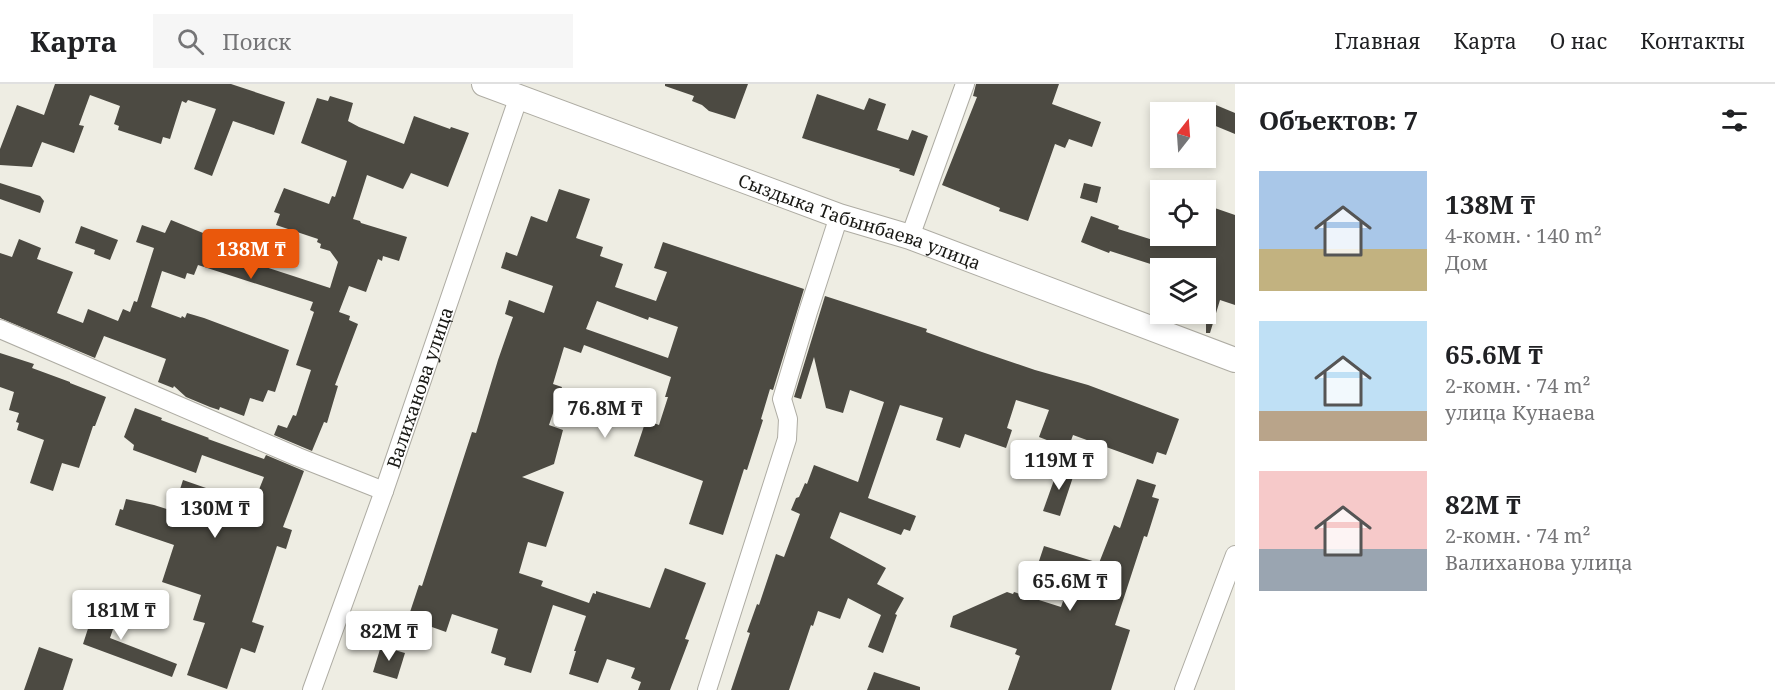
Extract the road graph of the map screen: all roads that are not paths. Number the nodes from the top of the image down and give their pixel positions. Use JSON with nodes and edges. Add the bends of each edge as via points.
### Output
{"nodes":[{"id":1,"x":484,"y":84,"type":"edge"},
{"id":2,"x":965,"y":84,"type":"edge"},
{"id":3,"x":521,"y":90,"type":"edge"},
{"id":4,"x":839,"y":216,"type":"junction"},
{"id":5,"x":910,"y":237,"type":"junction"},
{"id":6,"x":0,"y":329,"type":"edge"},
{"id":7,"x":1235,"y":360,"type":"edge"},
{"id":8,"x":384,"y":491,"type":"junction"},
{"id":9,"x":1235,"y":555,"type":"edge"},
{"id":10,"x":312,"y":690,"type":"edge"},
{"id":11,"x":707,"y":690,"type":"edge"},
{"id":12,"x":1184,"y":690,"type":"edge"}],
"edges":[{"from":1,"to":3,"type":"street","name":"Сыздыка Табынбаева улица"},
{"from":2,"to":5,"type":"street"},
{"from":3,"to":4,"type":"street","name":"Сыздыка Табынбаева улица"},
{"from":3,"to":8,"type":"street","name":"Валиханова улица"},
{"from":4,"to":5,"type":"street","name":"Сыздыка Табынбаева улица"},
{"from":4,"to":11,"type":"street","via":[[782,399],[788,419],[787,439]]},
{"from":5,"to":7,"type":"street","name":"Сыздыка Табынбаева улица"},
{"from":6,"to":8,"type":"street"},
{"from":8,"to":10,"type":"street","name":"Валиханова улица"},
{"from":9,"to":12,"type":"street"}]}
